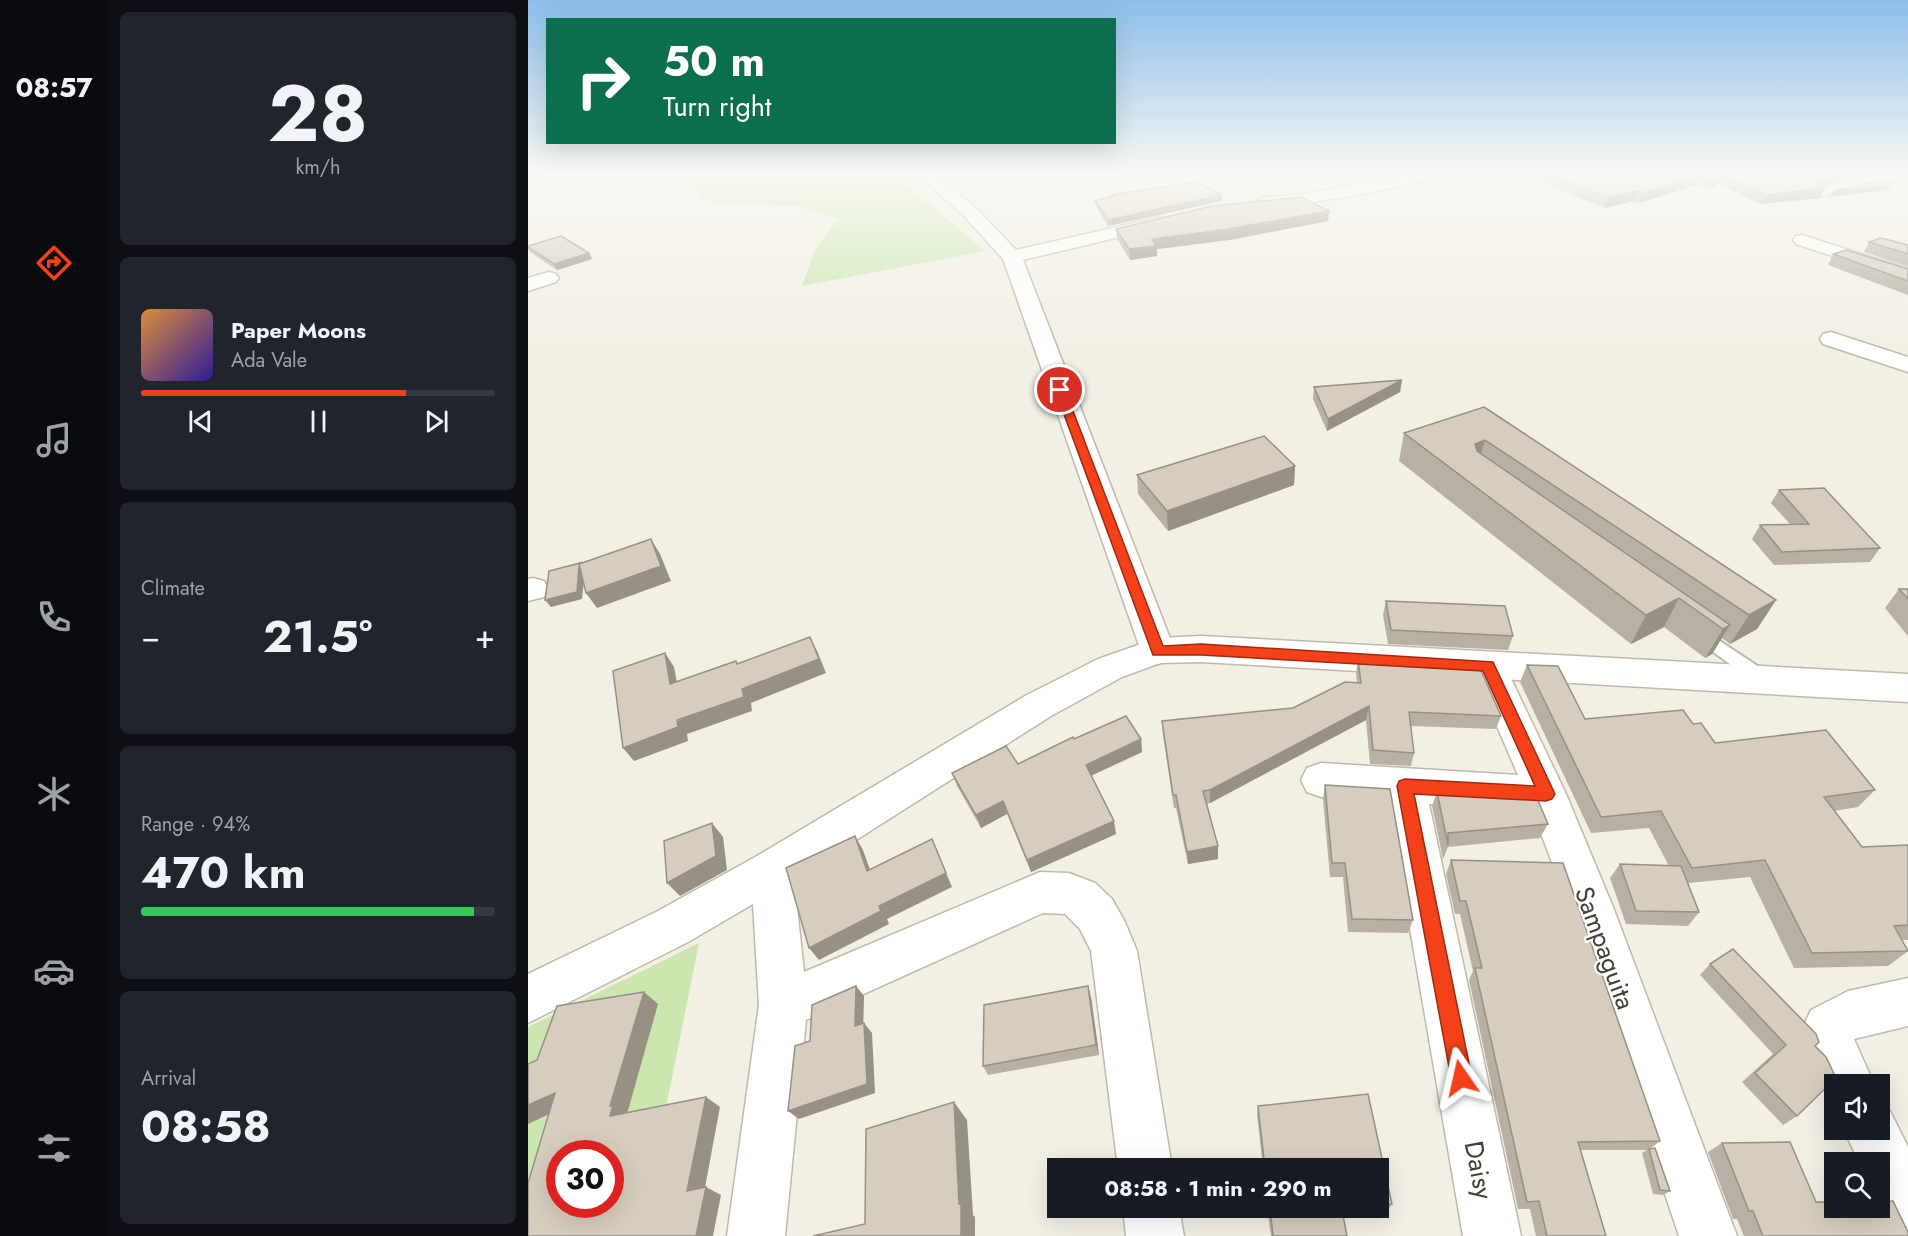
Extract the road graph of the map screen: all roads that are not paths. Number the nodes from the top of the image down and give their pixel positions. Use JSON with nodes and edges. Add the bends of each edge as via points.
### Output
{"nodes":[{"id":1,"x":988,"y":232,"type":"edge"},
{"id":2,"x":1118,"y":232,"type":"edge"},
{"id":3,"x":1802,"y":240,"type":"dead end"},
{"id":4,"x":1012,"y":257,"type":"junction"},
{"id":5,"x":1908,"y":275,"type":"edge"},
{"id":6,"x":549,"y":278,"type":"dead end"},
{"id":7,"x":528,"y":285,"type":"edge"},
{"id":8,"x":1831,"y":339,"type":"dead end"},
{"id":9,"x":1908,"y":365,"type":"edge"},
{"id":10,"x":1690,"y":626,"type":"edge"},
{"id":11,"x":1158,"y":651,"type":"junction"},
{"id":12,"x":1488,"y":666,"type":"junction"},
{"id":13,"x":1768,"y":682,"type":"junction"},
{"id":14,"x":1908,"y":688,"type":"edge"},
{"id":15,"x":1322,"y":780,"type":"dead end"},
{"id":16,"x":1405,"y":786,"type":"junction"},
{"id":17,"x":1546,"y":794,"type":"junction"},
{"id":18,"x":772,"y":870,"type":"junction"},
{"id":19,"x":528,"y":999,"type":"edge"},
{"id":20,"x":1908,"y":1002,"type":"edge"},
{"id":21,"x":783,"y":1005,"type":"junction"},
{"id":22,"x":1844,"y":1074,"type":"edge"},
{"id":23,"x":1876,"y":1140,"type":"edge"},
{"id":24,"x":1144,"y":1158,"type":"edge"},
{"id":25,"x":1908,"y":1204,"type":"edge"},
{"id":26,"x":1152,"y":1218,"type":"edge"},
{"id":27,"x":756,"y":1236,"type":"edge"},
{"id":28,"x":1155,"y":1236,"type":"edge"},
{"id":29,"x":1492,"y":1236,"type":"edge"},
{"id":30,"x":1708,"y":1236,"type":"edge"}],
"edges":[{"from":1,"to":4,"type":"street"},
{"from":2,"to":4,"type":"street"},
{"from":3,"to":5,"type":"street"},
{"from":4,"to":11,"type":"street"},
{"from":6,"to":7,"type":"street"},
{"from":8,"to":9,"type":"street"},
{"from":10,"to":13,"type":"lane"},
{"from":11,"to":12,"type":"street","via":[[1201,649]]},
{"from":11,"to":18,"type":"street","via":[[1110,668],[1038,706]]},
{"from":12,"to":13,"type":"street"},
{"from":12,"to":17,"type":"street","name":"Sampaguita"},
{"from":13,"to":14,"type":"street"},
{"from":15,"to":16,"type":"street"},
{"from":16,"to":17,"type":"street"},
{"from":16,"to":29,"type":"street","name":"Daisy"},
{"from":17,"to":30,"type":"street","name":"Sampaguita","via":[[1591,907]]},
{"from":18,"to":19,"type":"street","via":[[672,927]]},
{"from":18,"to":21,"type":"street"},
{"from":20,"to":22,"type":"street","via":[[1848,1015],[1828,1027],[1830,1045]]},
{"from":21,"to":24,"type":"street","via":[[1040,894],[1057,890],[1074,893],[1090,905],[1114,951]]},
{"from":21,"to":27,"type":"street"},
{"from":23,"to":25,"type":"street"},
{"from":26,"to":28,"type":"street"}]}
